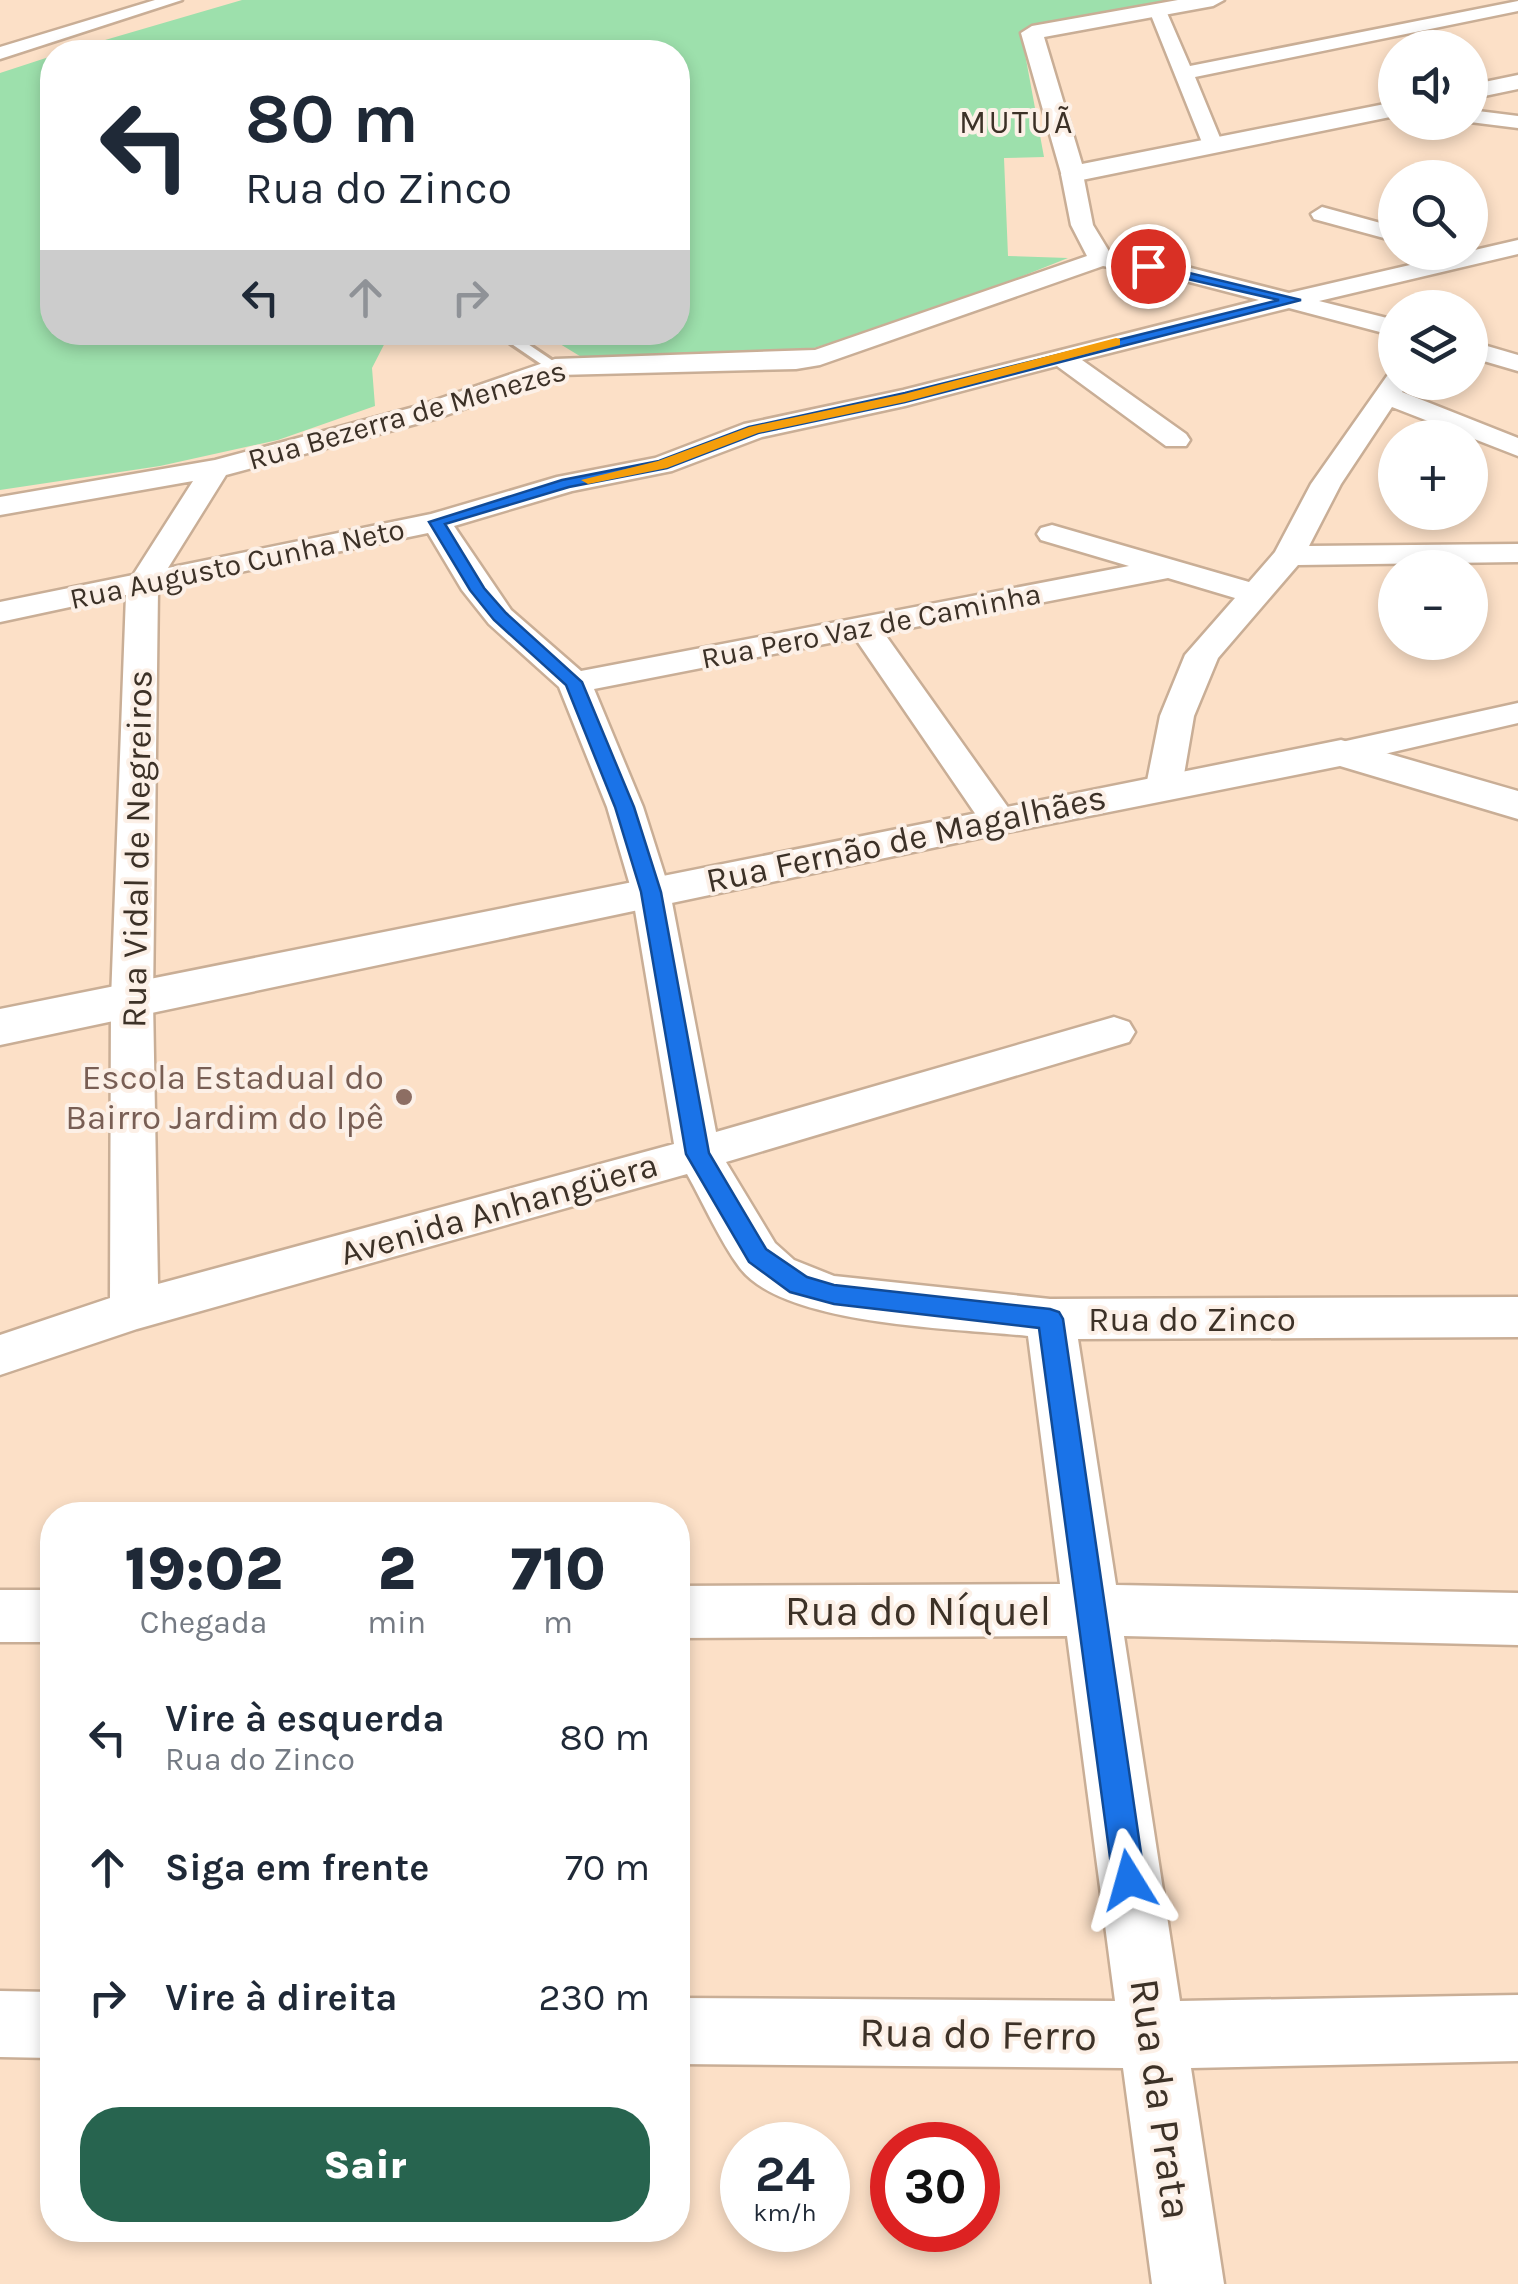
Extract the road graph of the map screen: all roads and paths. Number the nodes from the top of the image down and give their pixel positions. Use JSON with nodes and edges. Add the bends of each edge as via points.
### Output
{"nodes":[{"id":1,"x":172,"y":0,"type":"edge"},
{"id":2,"x":1213,"y":0,"type":"edge"},
{"id":3,"x":71,"y":6,"type":"dead end"},
{"id":4,"x":1518,"y":6,"type":"edge"},
{"id":5,"x":1158,"y":10,"type":"junction"},
{"id":6,"x":104,"y":19,"type":"junction"},
{"id":7,"x":0,"y":53,"type":"edge"},
{"id":8,"x":1184,"y":72,"type":"junction"},
{"id":9,"x":1518,"y":82,"type":"edge"},
{"id":10,"x":1488,"y":88,"type":"edge"},
{"id":11,"x":1378,"y":112,"type":"edge"},
{"id":12,"x":1488,"y":118,"type":"edge"},
{"id":13,"x":1518,"y":122,"type":"edge"},
{"id":14,"x":1214,"y":145,"type":"junction"},
{"id":15,"x":1072,"y":174,"type":"junction"},
{"id":16,"x":1322,"y":214,"type":"dead end"},
{"id":17,"x":1378,"y":229,"type":"edge"},
{"id":18,"x":1518,"y":247,"type":"edge"},
{"id":19,"x":1488,"y":254,"type":"edge"},
{"id":20,"x":1101,"y":259,"type":"junction"},
{"id":21,"x":1488,"y":261,"type":"edge"},
{"id":22,"x":1518,"y":266,"type":"edge"},
{"id":23,"x":1419,"y":270,"type":"edge"},
{"id":24,"x":1295,"y":300,"type":"junction"},
{"id":25,"x":1378,"y":323,"type":"edge"},
{"id":26,"x":520,"y":345,"type":"edge"},
{"id":27,"x":1488,"y":354,"type":"edge"},
{"id":28,"x":1060,"y":356,"type":"junction"},
{"id":29,"x":1518,"y":362,"type":"edge"},
{"id":30,"x":555,"y":367,"type":"junction"},
{"id":31,"x":1383,"y":400,"type":"edge"},
{"id":32,"x":1414,"y":400,"type":"edge"},
{"id":33,"x":1176,"y":440,"type":"dead end"},
{"id":34,"x":1518,"y":448,"type":"edge"},
{"id":35,"x":215,"y":469,"type":"junction"},
{"id":36,"x":0,"y":506,"type":"edge"},
{"id":37,"x":436,"y":522,"type":"junction"},
{"id":38,"x":1052,"y":534,"type":"dead end"},
{"id":39,"x":1518,"y":553,"type":"edge"},
{"id":40,"x":1289,"y":556,"type":"junction"},
{"id":41,"x":1169,"y":568,"type":"junction"},
{"id":42,"x":142,"y":584,"type":"junction"},
{"id":43,"x":1254,"y":593,"type":"junction"},
{"id":44,"x":0,"y":612,"type":"edge"},
{"id":45,"x":864,"y":628,"type":"junction"},
{"id":46,"x":574,"y":682,"type":"junction"},
{"id":47,"x":1518,"y":713,"type":"edge"},
{"id":48,"x":1341,"y":753,"type":"junction"},
{"id":49,"x":1164,"y":786,"type":"junction"},
{"id":50,"x":1518,"y":805,"type":"edge"},
{"id":51,"x":998,"y":820,"type":"junction"},
{"id":52,"x":651,"y":892,"type":"junction"},
{"id":53,"x":132,"y":1000,"type":"junction"},
{"id":54,"x":0,"y":1027,"type":"edge"},
{"id":55,"x":1114,"y":1032,"type":"dead end"},
{"id":56,"x":698,"y":1154,"type":"junction"},
{"id":57,"x":134,"y":1310,"type":"junction"},
{"id":58,"x":1518,"y":1317,"type":"edge"},
{"id":59,"x":1050,"y":1319,"type":"junction"},
{"id":60,"x":3,"y":1360,"type":"edge"},
{"id":61,"x":1092,"y":1610,"type":"junction"},
{"id":62,"x":690,"y":1612,"type":"edge"},
{"id":63,"x":0,"y":1616,"type":"edge"},
{"id":64,"x":40,"y":1616,"type":"edge"},
{"id":65,"x":1518,"y":1619,"type":"edge"},
{"id":66,"x":0,"y":2024,"type":"edge"},
{"id":67,"x":40,"y":2025,"type":"edge"},
{"id":68,"x":1518,"y":2028,"type":"edge"},
{"id":69,"x":690,"y":2031,"type":"edge"},
{"id":70,"x":1150,"y":2035,"type":"junction"},
{"id":71,"x":1188,"y":2284,"type":"edge"}],
"edges":[{"from":1,"to":6,"type":"street"},
{"from":2,"to":5,"type":"street"},
{"from":3,"to":6,"type":"street"},
{"from":4,"to":8,"type":"street"},
{"from":5,"to":8,"type":"street"},
{"from":5,"to":15,"type":"street","via":[[1032,33]]},
{"from":6,"to":7,"type":"street"},
{"from":8,"to":14,"type":"street"},
{"from":9,"to":10,"type":"street"},
{"from":11,"to":14,"type":"street"},
{"from":12,"to":13,"type":"street"},
{"from":14,"to":15,"type":"street"},
{"from":15,"to":20,"type":"street","via":[[1082,225]]},
{"from":16,"to":17,"type":"street"},
{"from":18,"to":19,"type":"street","name":"Rua Augusto Cunha Neto"},
{"from":20,"to":24,"type":"street"},
{"from":20,"to":30,"type":"street","name":"Rua Bezerra de Menezes","via":[[820,357]]},
{"from":21,"to":22,"type":"street"},
{"from":23,"to":24,"type":"street","name":"Rua Augusto Cunha Neto"},
{"from":24,"to":25,"type":"street"},
{"from":24,"to":28,"type":"street","name":"Rua Augusto Cunha Neto"},
{"from":26,"to":30,"type":"lane"},
{"from":27,"to":29,"type":"street"},
{"from":28,"to":33,"type":"street"},
{"from":28,"to":37,"type":"street","name":"Rua Augusto Cunha Neto","via":[[754,430],[648,469],[567,483]]},
{"from":30,"to":35,"type":"street","name":"Rua Bezerra de Menezes","via":[[400,420]]},
{"from":31,"to":40,"type":"street","via":[[1326,484]]},
{"from":32,"to":34,"type":"street"},
{"from":35,"to":36,"type":"street","name":"Rua Bezerra de Menezes"},
{"from":35,"to":42,"type":"street"},
{"from":37,"to":42,"type":"street","name":"Rua Augusto Cunha Neto"},
{"from":37,"to":46,"type":"street","via":[[500,616]]},
{"from":38,"to":41,"type":"street"},
{"from":39,"to":40,"type":"street"},
{"from":40,"to":43,"type":"street"},
{"from":41,"to":43,"type":"street"},
{"from":41,"to":45,"type":"street","name":"Rua Pero Vaz de Caminha"},
{"from":42,"to":44,"type":"street","name":"Rua Augusto Cunha Neto"},
{"from":42,"to":53,"type":"street","name":"Rua Vidal de Negreiros"},
{"from":43,"to":49,"type":"street","via":[[1202,655],[1187,685]]},
{"from":45,"to":46,"type":"street","name":"Rua Pero Vaz de Caminha"},
{"from":45,"to":51,"type":"street"},
{"from":46,"to":52,"type":"street"},
{"from":47,"to":48,"type":"street","name":"Rua Fernão de Magalhães"},
{"from":48,"to":49,"type":"street","name":"Rua Fernão de Magalhães"},
{"from":48,"to":50,"type":"street"},
{"from":49,"to":51,"type":"street","name":"Rua Fernão de Magalhães"},
{"from":51,"to":52,"type":"street","name":"Rua Fernão de Magalhães"},
{"from":52,"to":53,"type":"street","name":"Rua Fernão de Magalhães"},
{"from":52,"to":56,"type":"street"},
{"from":53,"to":54,"type":"street","name":"Rua Fernão de Magalhães"},
{"from":53,"to":57,"type":"street","name":"Rua Vidal de Negreiros"},
{"from":55,"to":56,"type":"street","name":"Avenida Anhangüera"},
{"from":56,"to":57,"type":"street","name":"Avenida Anhangüera"},
{"from":56,"to":59,"type":"street","name":"Rua do Zinco","via":[[758,1256],[799,1285],[834,1295]]},
{"from":57,"to":60,"type":"street","name":"Avenida Anhangüera"},
{"from":58,"to":59,"type":"street","name":"Rua do Zinco"},
{"from":59,"to":61,"type":"street","name":"Rua da Prata"},
{"from":61,"to":62,"type":"street","name":"Rua do Níquel"},
{"from":61,"to":65,"type":"street","name":"Rua do Níquel"},
{"from":61,"to":70,"type":"street","name":"Rua da Prata"},
{"from":63,"to":64,"type":"street"},
{"from":66,"to":67,"type":"street"},
{"from":68,"to":70,"type":"street","name":"Rua do Ferro"},
{"from":69,"to":70,"type":"street","name":"Rua do Ferro"},
{"from":70,"to":71,"type":"street","name":"Rua da Prata"}]}
